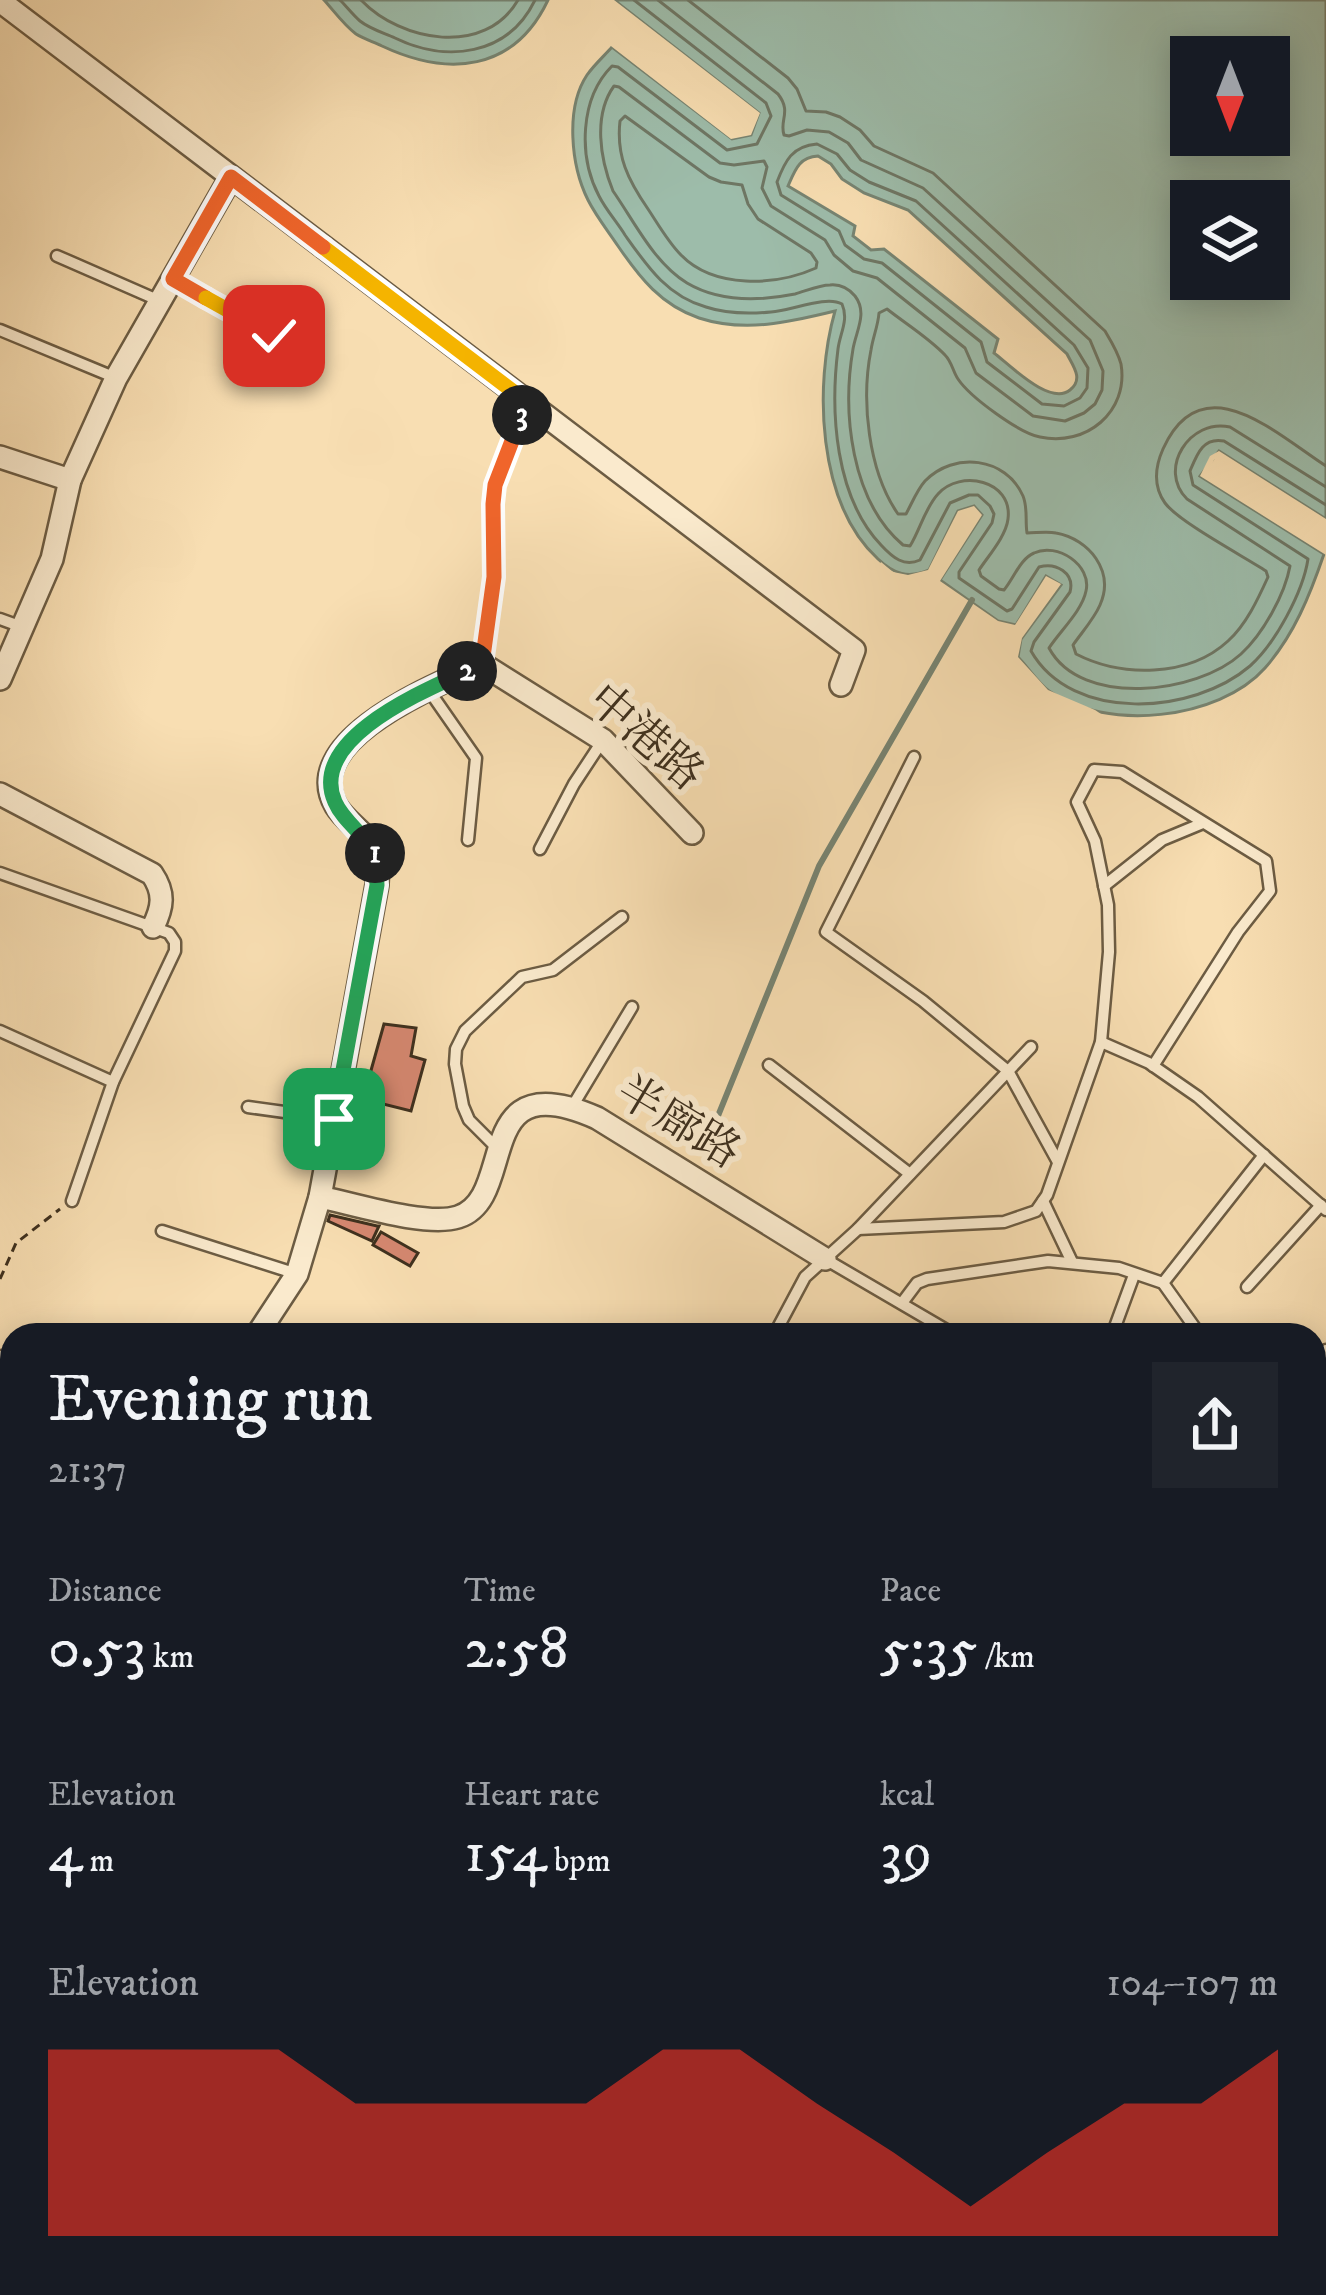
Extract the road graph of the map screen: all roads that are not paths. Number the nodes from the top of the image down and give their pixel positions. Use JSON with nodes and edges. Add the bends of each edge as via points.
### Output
{"nodes":[{"id":1,"x":0,"y":2,"type":"edge"},
{"id":2,"x":231,"y":177,"type":"junction"},
{"id":3,"x":57,"y":256,"type":"dead end"},
{"id":4,"x":173,"y":279,"type":"junction"},
{"id":5,"x":160,"y":301,"type":"junction"},
{"id":6,"x":0,"y":330,"type":"edge"},
{"id":7,"x":274,"y":336,"type":"dead end"},
{"id":8,"x":116,"y":378,"type":"junction"},
{"id":9,"x":527,"y":402,"type":"junction"},
{"id":10,"x":0,"y":457,"type":"edge"},
{"id":11,"x":70,"y":480,"type":"junction"},
{"id":12,"x":11,"y":623,"type":"edge"},
{"id":13,"x":482,"y":664,"type":"junction"},
{"id":14,"x":0,"y":679,"type":"edge"},
{"id":15,"x":841,"y":685,"type":"dead end"},
{"id":16,"x":428,"y":689,"type":"junction"},
{"id":17,"x":603,"y":740,"type":"junction"},
{"id":18,"x":914,"y":757,"type":"dead end"},
{"id":19,"x":0,"y":794,"type":"edge"},
{"id":20,"x":1204,"y":823,"type":"junction"},
{"id":21,"x":692,"y":833,"type":"dead end"},
{"id":22,"x":468,"y":839,"type":"dead end"},
{"id":23,"x":540,"y":848,"type":"dead end"},
{"id":24,"x":0,"y":873,"type":"edge"},
{"id":25,"x":1104,"y":886,"type":"junction"},
{"id":26,"x":622,"y":917,"type":"dead end"},
{"id":27,"x":153,"y":927,"type":"junction"},
{"id":28,"x":632,"y":1007,"type":"dead end"},
{"id":29,"x":0,"y":1031,"type":"edge"},
{"id":30,"x":1101,"y":1042,"type":"junction"},
{"id":31,"x":1031,"y":1047,"type":"dead end"},
{"id":32,"x":769,"y":1065,"type":"dead end"},
{"id":33,"x":1153,"y":1066,"type":"junction"},
{"id":34,"x":1008,"y":1071,"type":"junction"},
{"id":35,"x":113,"y":1082,"type":"junction"},
{"id":36,"x":248,"y":1107,"type":"dead end"},
{"id":37,"x":572,"y":1107,"type":"junction"},
{"id":38,"x":334,"y":1119,"type":"junction"},
{"id":39,"x":499,"y":1150,"type":"junction"},
{"id":40,"x":1264,"y":1155,"type":"junction"},
{"id":41,"x":1058,"y":1162,"type":"junction"},
{"id":42,"x":910,"y":1174,"type":"junction"},
{"id":43,"x":320,"y":1197,"type":"junction"},
{"id":44,"x":72,"y":1201,"type":"road end"},
{"id":45,"x":1042,"y":1201,"type":"junction"},
{"id":46,"x":1323,"y":1207,"type":"edge"},
{"id":47,"x":858,"y":1228,"type":"junction"},
{"id":48,"x":162,"y":1231,"type":"dead end"},
{"id":49,"x":825,"y":1258,"type":"junction"},
{"id":50,"x":1072,"y":1262,"type":"junction"},
{"id":51,"x":297,"y":1274,"type":"junction"},
{"id":52,"x":1134,"y":1275,"type":"junction"},
{"id":53,"x":1162,"y":1283,"type":"junction"},
{"id":54,"x":1247,"y":1287,"type":"dead end"},
{"id":55,"x":902,"y":1303,"type":"junction"},
{"id":56,"x":265,"y":1323,"type":"edge"},
{"id":57,"x":780,"y":1323,"type":"edge"},
{"id":58,"x":935,"y":1323,"type":"edge"},
{"id":59,"x":1116,"y":1323,"type":"edge"},
{"id":60,"x":1190,"y":1323,"type":"edge"}],
"edges":[{"from":1,"to":2,"type":"street"},
{"from":2,"to":4,"type":"street"},
{"from":2,"to":9,"type":"street"},
{"from":3,"to":5,"type":"lane"},
{"from":4,"to":5,"type":"street"},
{"from":4,"to":7,"type":"lane"},
{"from":5,"to":8,"type":"street"},
{"from":6,"to":8,"type":"lane"},
{"from":8,"to":11,"type":"street"},
{"from":9,"to":13,"type":"lane","via":[[495,485]]},
{"from":9,"to":15,"type":"street","via":[[854,650]]},
{"from":10,"to":11,"type":"street"},
{"from":11,"to":12,"type":"street","via":[[58,539]]},
{"from":12,"to":14,"type":"street"},
{"from":13,"to":16,"type":"street"},
{"from":13,"to":17,"type":"street","name":"中港路"},
{"from":16,"to":22,"type":"lane","via":[[476,758]]},
{"from":16,"to":38,"type":"street","via":[[345,745],[330,778],[337,806],[366,838],[377,871]]},
{"from":17,"to":21,"type":"street","name":"中港路"},
{"from":17,"to":23,"type":"lane"},
{"from":18,"to":34,"type":"lane","via":[[826,932]]},
{"from":19,"to":27,"type":"street","via":[[152,874],[162,897]]},
{"from":20,"to":25,"type":"lane","via":[[1162,840]]},
{"from":20,"to":25,"type":"lane","via":[[1122,772],[1094,770],[1077,802],[1096,841]]},
{"from":20,"to":33,"type":"lane","via":[[1266,861],[1270,891]]},
{"from":24,"to":27,"type":"lane"},
{"from":25,"to":30,"type":"lane","via":[[1109,952]]},
{"from":26,"to":39,"type":"lane","via":[[553,970],[522,977],[465,1031],[455,1064],[463,1106]]},
{"from":27,"to":35,"type":"lane","via":[[169,933],[175,951]]},
{"from":28,"to":37,"type":"lane"},
{"from":29,"to":35,"type":"lane"},
{"from":30,"to":33,"type":"lane"},
{"from":30,"to":41,"type":"lane"},
{"from":31,"to":34,"type":"lane"},
{"from":32,"to":42,"type":"lane"},
{"from":33,"to":40,"type":"lane"},
{"from":34,"to":41,"type":"lane"},
{"from":34,"to":42,"type":"lane"},
{"from":35,"to":44,"type":"lane"},
{"from":36,"to":38,"type":"lane"},
{"from":37,"to":39,"type":"street","name":"半廍路","via":[[526,1108]]},
{"from":37,"to":49,"type":"street","name":"半廍路"},
{"from":38,"to":43,"type":"street"},
{"from":39,"to":43,"type":"street","name":"半廍路","via":[[480,1199],[464,1216],[422,1218]]},
{"from":40,"to":46,"type":"lane"},
{"from":40,"to":53,"type":"lane"},
{"from":41,"to":45,"type":"lane"},
{"from":42,"to":47,"type":"lane"},
{"from":43,"to":51,"type":"street"},
{"from":45,"to":47,"type":"lane","via":[[1004,1222]]},
{"from":45,"to":50,"type":"lane"},
{"from":46,"to":54,"type":"lane"},
{"from":47,"to":49,"type":"lane"},
{"from":48,"to":51,"type":"lane"},
{"from":49,"to":55,"type":"lane","name":"半廍路"},
{"from":49,"to":57,"type":"lane"},
{"from":50,"to":52,"type":"lane"},
{"from":50,"to":55,"type":"lane","via":[[927,1279]]},
{"from":51,"to":56,"type":"street"},
{"from":52,"to":53,"type":"lane"},
{"from":52,"to":59,"type":"lane"},
{"from":53,"to":60,"type":"lane"},
{"from":55,"to":58,"type":"lane","name":"半廍路"}]}
